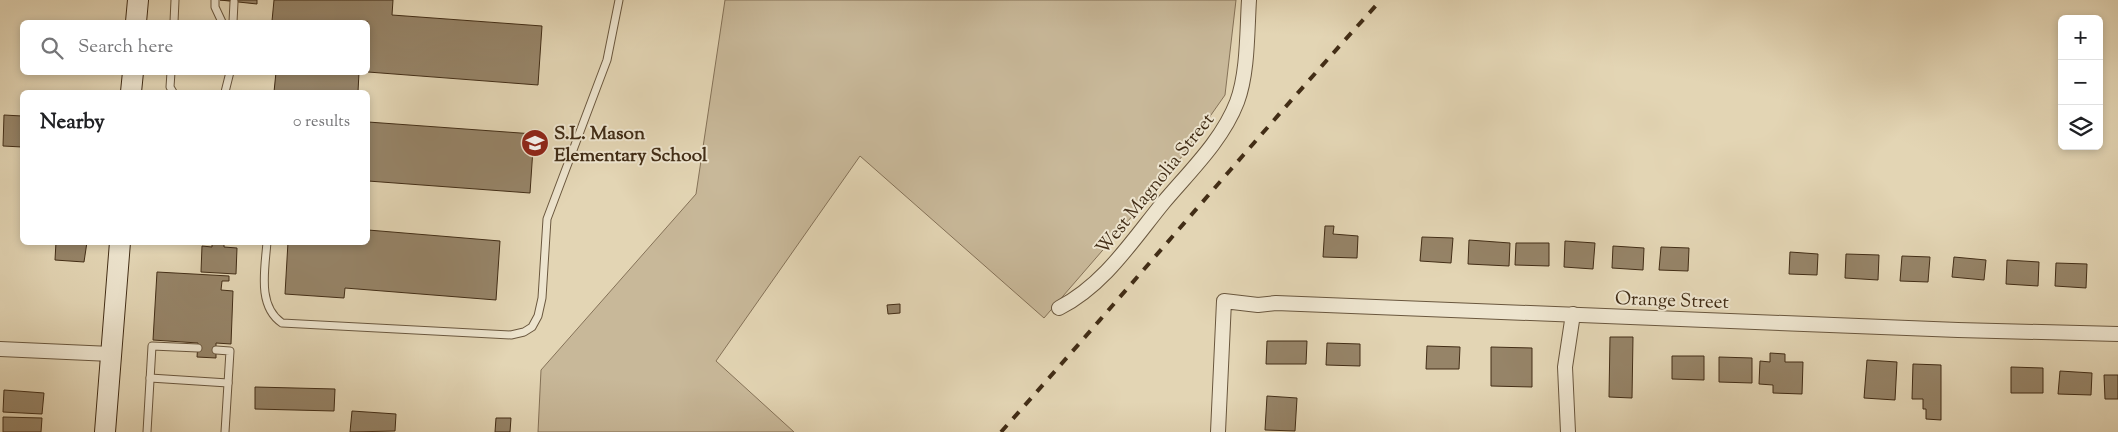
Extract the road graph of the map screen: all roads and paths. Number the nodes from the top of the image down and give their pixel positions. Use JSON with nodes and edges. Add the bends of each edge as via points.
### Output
{"nodes":[{"id":1,"x":138,"y":0,"type":"edge"},
{"id":2,"x":175,"y":0,"type":"edge"},
{"id":3,"x":215,"y":0,"type":"edge"},
{"id":4,"x":620,"y":0,"type":"edge"},
{"id":5,"x":1249,"y":0,"type":"edge"},
{"id":6,"x":234,"y":2,"type":"dead end"},
{"id":7,"x":136,"y":20,"type":"edge"},
{"id":8,"x":174,"y":20,"type":"edge"},
{"id":9,"x":221,"y":20,"type":"edge"},
{"id":10,"x":233,"y":20,"type":"edge"},
{"id":11,"x":133,"y":75,"type":"edge"},
{"id":12,"x":171,"y":75,"type":"edge"},
{"id":13,"x":229,"y":75,"type":"edge"},
{"id":14,"x":131,"y":90,"type":"edge"},
{"id":15,"x":172,"y":90,"type":"edge"},
{"id":16,"x":226,"y":90,"type":"edge"},
{"id":17,"x":120,"y":245,"type":"edge"},
{"id":18,"x":267,"y":245,"type":"edge"},
{"id":19,"x":1059,"y":308,"type":"dead end"},
{"id":20,"x":1573,"y":314,"type":"junction"},
{"id":21,"x":2118,"y":334,"type":"edge"},
{"id":22,"x":198,"y":348,"type":"dead end"},
{"id":23,"x":0,"y":349,"type":"edge"},
{"id":24,"x":216,"y":350,"type":"dead end"},
{"id":25,"x":111,"y":354,"type":"junction"},
{"id":26,"x":150,"y":378,"type":"junction"},
{"id":27,"x":228,"y":383,"type":"junction"},
{"id":28,"x":105,"y":432,"type":"edge"},
{"id":29,"x":147,"y":432,"type":"edge"},
{"id":30,"x":225,"y":432,"type":"edge"},
{"id":31,"x":1218,"y":432,"type":"edge"},
{"id":32,"x":1568,"y":432,"type":"edge"}],
"edges":[{"from":1,"to":7,"type":"street"},
{"from":2,"to":8,"type":"lane"},
{"from":3,"to":9,"type":"lane"},
{"from":4,"to":18,"type":"lane","via":[[607,60],[547,219],[542,298],[532,327],[511,335],[282,322],[274,317],[266,303]]},
{"from":5,"to":19,"type":"street","name":"West Magnolia Street","via":[[1242,82],[1238,100],[1226,125],[1107,272]]},
{"from":6,"to":10,"type":"lane"},
{"from":11,"to":14,"type":"street"},
{"from":12,"to":15,"type":"lane"},
{"from":13,"to":16,"type":"lane"},
{"from":17,"to":25,"type":"street"},
{"from":20,"to":21,"type":"street","name":"Orange Street"},
{"from":20,"to":31,"type":"street","name":"Orange Street","via":[[1276,303],[1258,305],[1224,301]]},
{"from":20,"to":32,"type":"street","via":[[1565,367]]},
{"from":22,"to":26,"type":"lane","via":[[152,346]]},
{"from":23,"to":25,"type":"street"},
{"from":24,"to":27,"type":"lane","via":[[230,351]]},
{"from":25,"to":28,"type":"street"},
{"from":26,"to":27,"type":"lane"},
{"from":26,"to":29,"type":"lane"},
{"from":27,"to":30,"type":"lane"}]}
